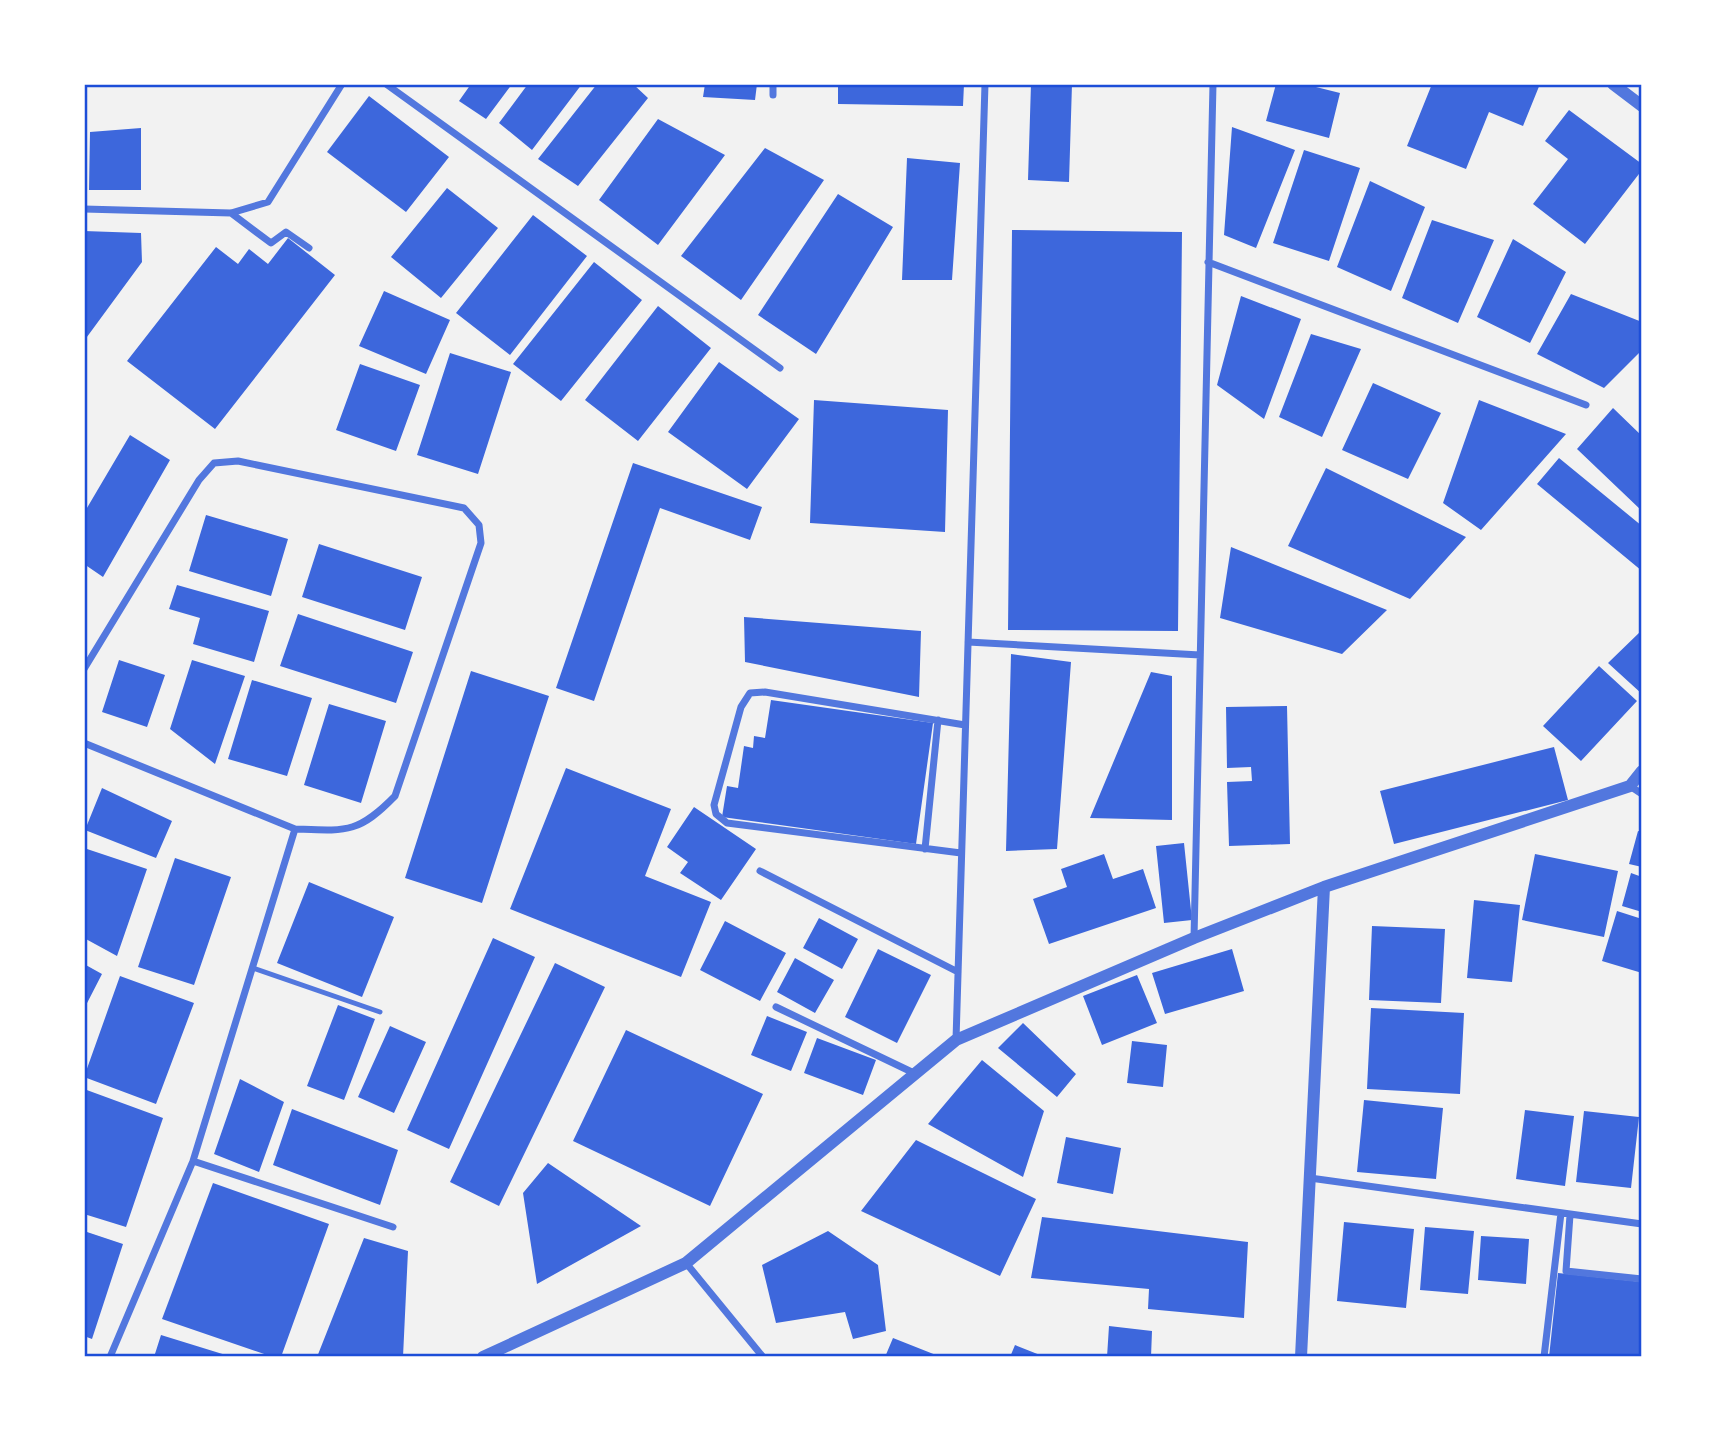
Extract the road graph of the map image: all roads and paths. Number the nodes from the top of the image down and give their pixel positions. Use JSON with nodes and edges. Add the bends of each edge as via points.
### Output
{"nodes":[{"id":1,"x":342,"y":84,"type":"edge"},
{"id":2,"x":386,"y":84,"type":"edge"},
{"id":3,"x":773,"y":84,"type":"edge"},
{"id":4,"x":985,"y":84,"type":"edge"},
{"id":5,"x":1213,"y":84,"type":"edge"},
{"id":6,"x":1613,"y":84,"type":"edge"},
{"id":7,"x":773,"y":95,"type":"dead end"},
{"id":8,"x":1642,"y":106,"type":"edge"},
{"id":9,"x":84,"y":209,"type":"edge"},
{"id":10,"x":231,"y":213,"type":"junction"},
{"id":11,"x":309,"y":248,"type":"dead end"},
{"id":12,"x":1208,"y":262,"type":"junction"},
{"id":13,"x":780,"y":368,"type":"dead end"},
{"id":14,"x":1586,"y":405,"type":"dead end"},
{"id":15,"x":968,"y":642,"type":"junction"},
{"id":16,"x":1200,"y":656,"type":"junction"},
{"id":17,"x":84,"y":669,"type":"edge"},
{"id":18,"x":938,"y":720,"type":"junction"},
{"id":19,"x":965,"y":725,"type":"junction"},
{"id":20,"x":84,"y":743,"type":"edge"},
{"id":21,"x":1642,"y":771,"type":"edge"},
{"id":22,"x":1630,"y":786,"type":"junction"},
{"id":23,"x":1642,"y":794,"type":"edge"},
{"id":24,"x":295,"y":829,"type":"junction"},
{"id":25,"x":925,"y":849,"type":"junction"},
{"id":26,"x":961,"y":853,"type":"junction"},
{"id":27,"x":760,"y":871,"type":"dead end"},
{"id":28,"x":1324,"y":887,"type":"junction"},
{"id":29,"x":1194,"y":938,"type":"junction"},
{"id":30,"x":253,"y":968,"type":"junction"},
{"id":31,"x":958,"y":972,"type":"junction"},
{"id":32,"x":776,"y":1007,"type":"dead end"},
{"id":33,"x":380,"y":1012,"type":"dead end"},
{"id":34,"x":956,"y":1040,"type":"junction"},
{"id":35,"x":916,"y":1074,"type":"junction"},
{"id":36,"x":193,"y":1161,"type":"junction"},
{"id":37,"x":1310,"y":1178,"type":"junction"},
{"id":38,"x":1561,"y":1213,"type":"junction"},
{"id":39,"x":1570,"y":1215,"type":"junction"},
{"id":40,"x":1642,"y":1224,"type":"edge"},
{"id":41,"x":393,"y":1227,"type":"dead end"},
{"id":42,"x":686,"y":1263,"type":"junction"},
{"id":43,"x":1642,"y":1279,"type":"edge"},
{"id":44,"x":110,"y":1357,"type":"edge"},
{"id":45,"x":484,"y":1357,"type":"edge"},
{"id":46,"x":762,"y":1357,"type":"edge"},
{"id":47,"x":1301,"y":1357,"type":"edge"},
{"id":48,"x":1544,"y":1357,"type":"edge"}],
"edges":[{"from":1,"to":10,"type":"street","via":[[268,202]]},
{"from":2,"to":13,"type":"street"},
{"from":3,"to":7,"type":"street"},
{"from":4,"to":15,"type":"street"},
{"from":5,"to":12,"type":"street"},
{"from":6,"to":8,"type":"street"},
{"from":9,"to":10,"type":"street"},
{"from":10,"to":11,"type":"street","via":[[271,243],[286,232]]},
{"from":12,"to":14,"type":"street"},
{"from":12,"to":16,"type":"street"},
{"from":15,"to":16,"type":"street"},
{"from":15,"to":19,"type":"street"},
{"from":16,"to":29,"type":"street"},
{"from":17,"to":24,"type":"street","via":[[199,480],[214,463],[238,461],[464,508],[479,525],[481,543],[395,796],[373,818],[342,831]]},
{"from":18,"to":19,"type":"street"},
{"from":18,"to":25,"type":"street"},
{"from":18,"to":25,"type":"street","via":[[750,693],[741,707],[714,805],[716,814],[727,823]]},
{"from":19,"to":26,"type":"street"},
{"from":20,"to":24,"type":"street"},
{"from":21,"to":22,"type":"street"},
{"from":22,"to":23,"type":"street"},
{"from":22,"to":28,"type":"street"},
{"from":24,"to":30,"type":"street"},
{"from":25,"to":26,"type":"street"},
{"from":26,"to":31,"type":"street"},
{"from":27,"to":31,"type":"street"},
{"from":28,"to":29,"type":"street"},
{"from":28,"to":37,"type":"street"},
{"from":29,"to":34,"type":"street"},
{"from":30,"to":33,"type":"lane"},
{"from":30,"to":36,"type":"street"},
{"from":31,"to":34,"type":"street"},
{"from":32,"to":35,"type":"street"},
{"from":34,"to":35,"type":"street"},
{"from":35,"to":42,"type":"street"},
{"from":36,"to":41,"type":"street"},
{"from":36,"to":44,"type":"street"},
{"from":37,"to":38,"type":"street"},
{"from":37,"to":47,"type":"street"},
{"from":38,"to":39,"type":"street"},
{"from":38,"to":48,"type":"street"},
{"from":39,"to":40,"type":"street"},
{"from":39,"to":43,"type":"street","via":[[1566,1271]]},
{"from":42,"to":45,"type":"street"},
{"from":42,"to":46,"type":"street"}]}
